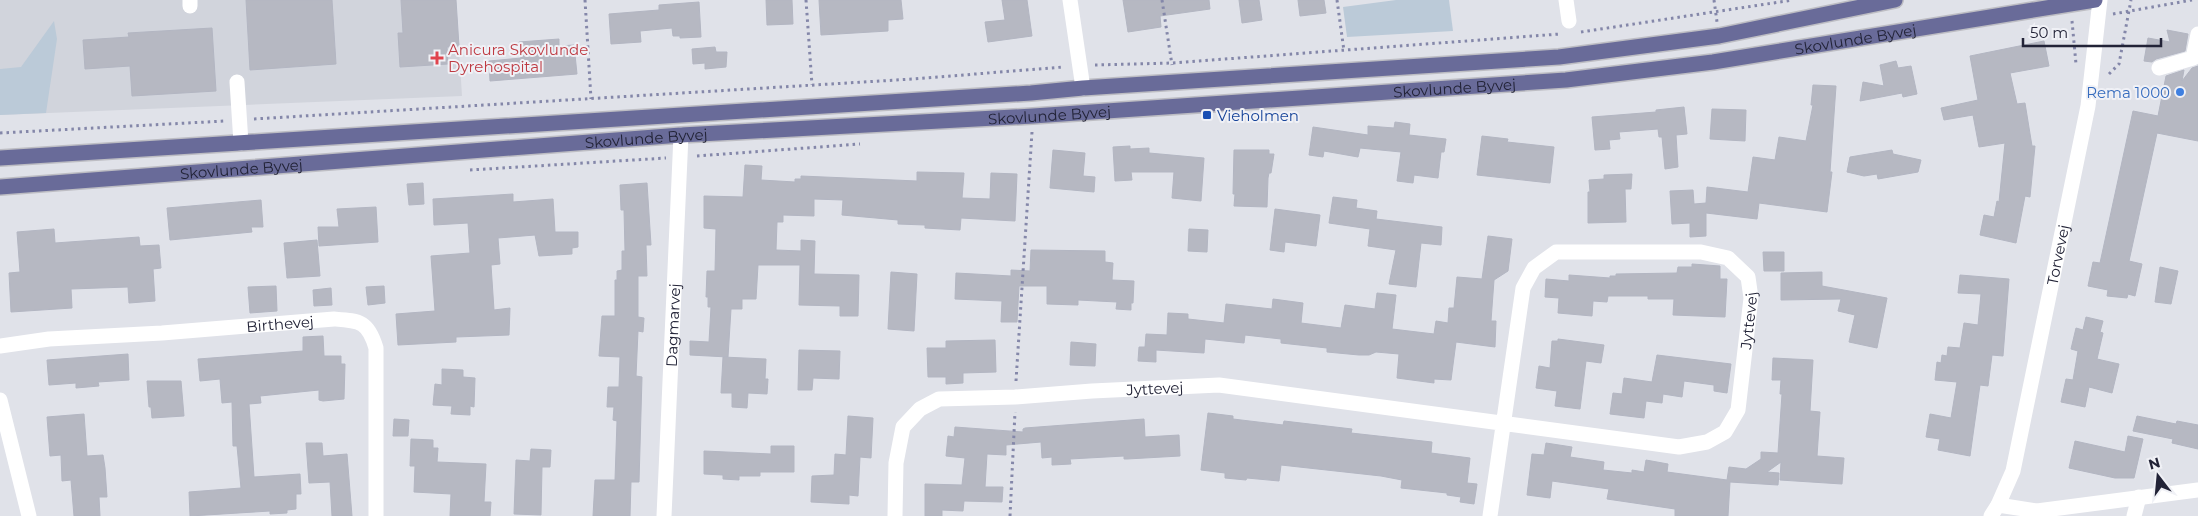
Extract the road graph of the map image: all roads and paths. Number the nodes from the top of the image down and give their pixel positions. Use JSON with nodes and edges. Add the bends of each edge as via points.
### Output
{"nodes":[{"id":1,"x":585,"y":0,"type":"edge"},
{"id":2,"x":806,"y":0,"type":"edge"},
{"id":3,"x":1070,"y":0,"type":"edge"},
{"id":4,"x":1162,"y":0,"type":"edge"},
{"id":5,"x":1336,"y":0,"type":"edge"},
{"id":6,"x":1566,"y":0,"type":"edge"},
{"id":7,"x":1793,"y":0,"type":"edge"},
{"id":8,"x":1895,"y":0,"type":"edge"},
{"id":9,"x":2095,"y":0,"type":"edge"},
{"id":10,"x":2100,"y":0,"type":"edge"},
{"id":11,"x":2132,"y":0,"type":"edge"},
{"id":12,"x":2192,"y":0,"type":"edge"},
{"id":13,"x":2128,"y":12,"type":"junction"},
{"id":14,"x":1572,"y":29,"type":"junction"},
{"id":15,"x":2198,"y":34,"type":"edge"},
{"id":16,"x":1344,"y":51,"type":"junction"},
{"id":17,"x":1172,"y":63,"type":"junction"},
{"id":18,"x":1080,"y":66,"type":"junction"},
{"id":19,"x":2159,"y":68,"type":"dead end"},
{"id":20,"x":1031,"y":69,"type":"junction"},
{"id":21,"x":1344,"y":72,"type":"junction"},
{"id":22,"x":237,"y":82,"type":"dead end"},
{"id":23,"x":1176,"y":82,"type":"junction"},
{"id":24,"x":812,"y":86,"type":"junction"},
{"id":25,"x":1083,"y":88,"type":"junction"},
{"id":26,"x":2090,"y":91,"type":"junction"},
{"id":27,"x":1032,"y":93,"type":"junction"},
{"id":28,"x":592,"y":99,"type":"junction"},
{"id":29,"x":1033,"y":116,"type":"junction"},
{"id":30,"x":240,"y":120,"type":"junction"},
{"id":31,"x":0,"y":133,"type":"edge"},
{"id":32,"x":681,"y":135,"type":"junction"},
{"id":33,"x":241,"y":143,"type":"junction"},
{"id":34,"x":0,"y":158,"type":"edge"},
{"id":35,"x":0,"y":187,"type":"edge"},
{"id":36,"x":0,"y":346,"type":"edge"},
{"id":37,"x":1015,"y":398,"type":"junction"},
{"id":38,"x":0,"y":400,"type":"edge"},
{"id":39,"x":1505,"y":424,"type":"junction"},
{"id":40,"x":2198,"y":490,"type":"edge"},
{"id":41,"x":2139,"y":497,"type":"junction"},
{"id":42,"x":1995,"y":512,"type":"edge"},
{"id":43,"x":29,"y":516,"type":"edge"},
{"id":44,"x":376,"y":516,"type":"edge"},
{"id":45,"x":664,"y":516,"type":"edge"},
{"id":46,"x":895,"y":516,"type":"edge"},
{"id":47,"x":1010,"y":516,"type":"edge"},
{"id":48,"x":1490,"y":516,"type":"edge"},
{"id":49,"x":2134,"y":516,"type":"edge"}],
"edges":[{"from":1,"to":28,"type":"path"},
{"from":2,"to":24,"type":"path"},
{"from":3,"to":18,"type":"street"},
{"from":4,"to":17,"type":"path"},
{"from":5,"to":16,"type":"path"},
{"from":6,"to":14,"type":"street"},
{"from":7,"to":14,"type":"path"},
{"from":8,"to":21,"type":"main road","name":"Skovlunde Byvej","via":[[1681,42],[1559,57]]},
{"from":9,"to":29,"type":"main road","name":"Skovlunde Byvej","via":[[1713,62],[1566,80]]},
{"from":10,"to":26,"type":"street","name":"Torvevej"},
{"from":11,"to":13,"type":"path"},
{"from":12,"to":13,"type":"path"},
{"from":13,"to":26,"type":"path","via":[[2119,64]]},
{"from":14,"to":16,"type":"path"},
{"from":15,"to":19,"type":"street","via":[[2193,58]]},
{"from":16,"to":17,"type":"path"},
{"from":16,"to":21,"type":"path"},
{"from":17,"to":18,"type":"path"},
{"from":17,"to":23,"type":"path"},
{"from":18,"to":20,"type":"path"},
{"from":18,"to":25,"type":"street"},
{"from":20,"to":24,"type":"path"},
{"from":20,"to":27,"type":"path"},
{"from":21,"to":23,"type":"main road","name":"Skovlunde Byvej"},
{"from":22,"to":30,"type":"street"},
{"from":23,"to":25,"type":"main road","name":"Skovlunde Byvej"},
{"from":24,"to":28,"type":"path"},
{"from":25,"to":27,"type":"main road","name":"Skovlunde Byvej"},
{"from":26,"to":42,"type":"street","name":"Torvevej","via":[[2013,471]]},
{"from":27,"to":33,"type":"main road","name":"Skovlunde Byvej"},
{"from":28,"to":30,"type":"path"},
{"from":29,"to":32,"type":"main road","name":"Skovlunde Byvej"},
{"from":29,"to":37,"type":"path"},
{"from":30,"to":31,"type":"path"},
{"from":30,"to":33,"type":"street"},
{"from":32,"to":35,"type":"main road","name":"Skovlunde Byvej"},
{"from":32,"to":45,"type":"street","name":"Dagmarvej"},
{"from":33,"to":34,"type":"main road","name":"Skovlunde Byvej"},
{"from":36,"to":44,"type":"street","name":"Birthevej","via":[[334,319],[358,320],[371,332],[376,348]]},
{"from":37,"to":39,"type":"street","name":"Jyttevej","via":[[1219,386]]},
{"from":37,"to":46,"type":"street","name":"Jyttevej","via":[[939,399],[910,417],[903,427],[896,463]]},
{"from":37,"to":47,"type":"path"},
{"from":38,"to":43,"type":"street"},
{"from":39,"to":39,"type":"street","name":"Jyttevej","via":[[1679,446],[1707,442],[1726,432],[1738,410],[1751,298],[1748,277],[1728,258],[1701,252],[1556,252],[1534,268],[1524,288]]},
{"from":39,"to":48,"type":"street","name":"Jyttevej"},
{"from":40,"to":41,"type":"street"},
{"from":41,"to":42,"type":"street","via":[[2037,511]]},
{"from":41,"to":49,"type":"street"}]}
